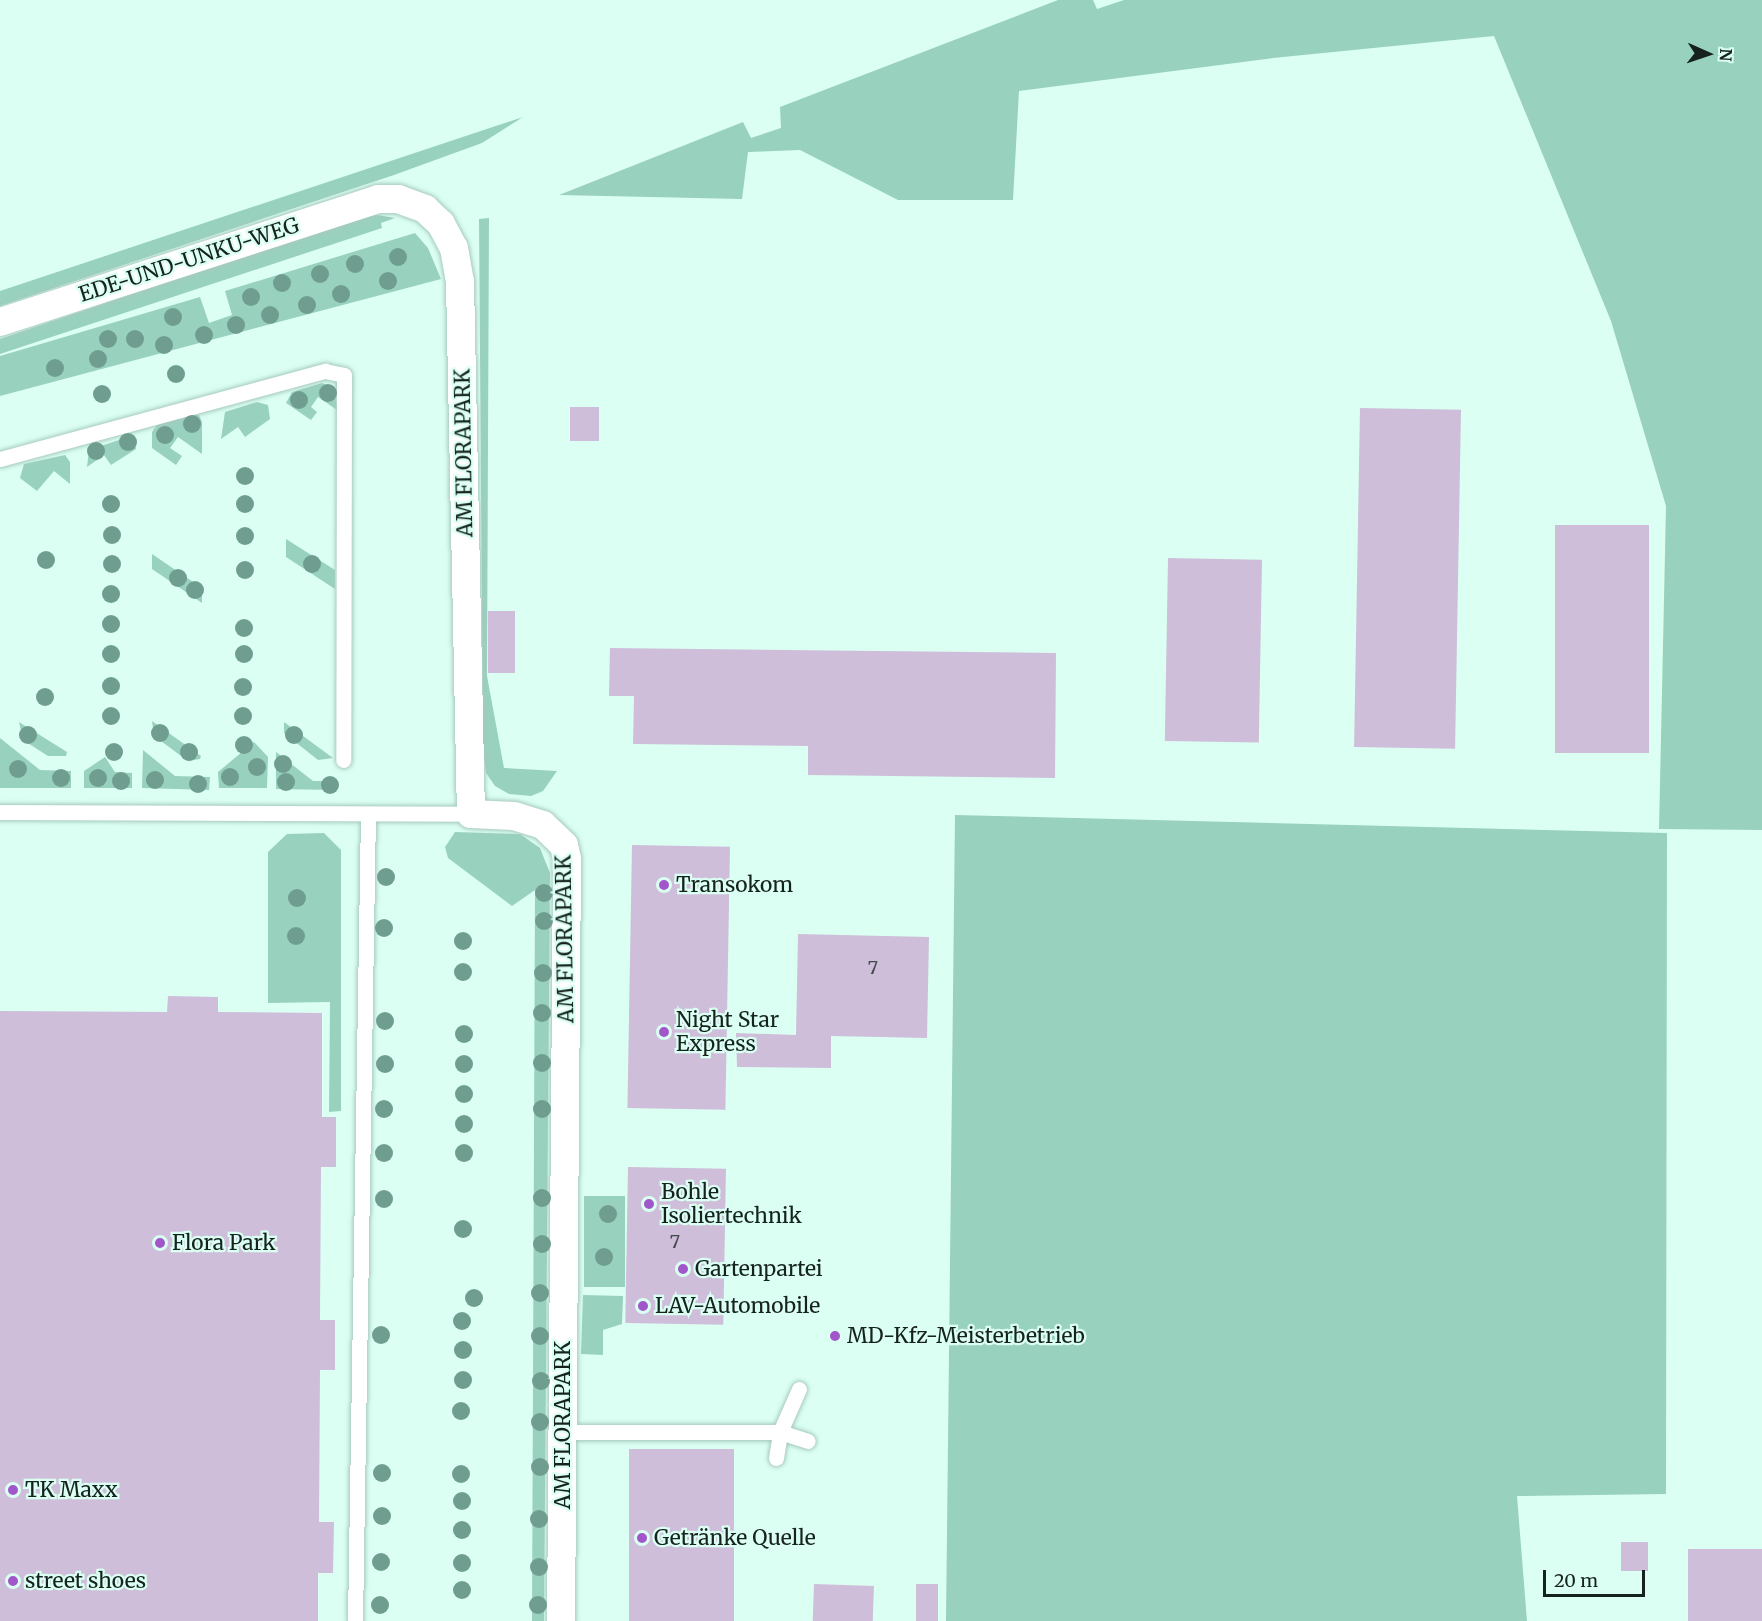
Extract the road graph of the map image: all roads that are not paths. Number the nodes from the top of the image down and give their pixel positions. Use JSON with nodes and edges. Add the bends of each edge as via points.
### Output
{"nodes":[{"id":1,"x":378,"y":199,"type":"joint"},
{"id":2,"x":0,"y":322,"type":"edge"},
{"id":3,"x":0,"y":459,"type":"edge"},
{"id":4,"x":343,"y":760,"type":"dead end"},
{"id":5,"x":0,"y":812,"type":"edge"},
{"id":6,"x":368,"y":814,"type":"junction"},
{"id":7,"x":471,"y":814,"type":"junction"},
{"id":8,"x":799,"y":1389,"type":"dead end"},
{"id":9,"x":563,"y":1432,"type":"junction"},
{"id":10,"x":780,"y":1432,"type":"junction"},
{"id":11,"x":808,"y":1441,"type":"dead end"},
{"id":12,"x":776,"y":1458,"type":"dead end"},
{"id":13,"x":355,"y":1621,"type":"edge"},
{"id":14,"x":561,"y":1621,"type":"edge"}],
"edges":[{"from":1,"to":2,"type":"street","name":"EDE-UND-UNKU-WEG"},
{"from":1,"to":7,"type":"street","name":"AM FLORAPARK","via":[[408,201],[432,215],[447,234],[459,272]]},
{"from":3,"to":4,"type":"lane","via":[[325,371],[342,373]]},
{"from":5,"to":6,"type":"lane"},
{"from":6,"to":7,"type":"lane"},
{"from":6,"to":13,"type":"lane"},
{"from":7,"to":9,"type":"street","name":"AM FLORAPARK","via":[[514,816],[543,825],[564,845],[567,859]]},
{"from":8,"to":10,"type":"lane"},
{"from":9,"to":10,"type":"lane"},
{"from":9,"to":14,"type":"street","name":"AM FLORAPARK"},
{"from":10,"to":11,"type":"lane"},
{"from":10,"to":12,"type":"lane"}]}
